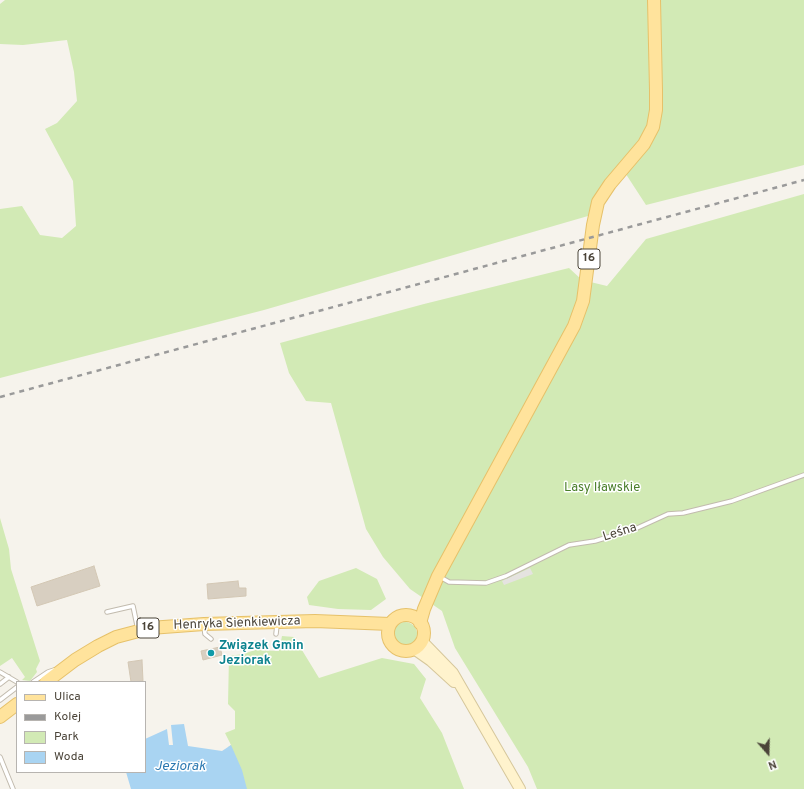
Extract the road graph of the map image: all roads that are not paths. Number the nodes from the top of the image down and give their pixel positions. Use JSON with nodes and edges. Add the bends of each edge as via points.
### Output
{"nodes":[{"id":1,"x":654,"y":0,"type":"edge"},
{"id":2,"x":804,"y":475,"type":"edge"},
{"id":3,"x":438,"y":576,"type":"junction"},
{"id":4,"x":107,"y":612,"type":"dead end"},
{"id":5,"x":410,"y":615,"type":"junction"},
{"id":6,"x":347,"y":623,"type":"junction"},
{"id":7,"x":420,"y":623,"type":"junction"},
{"id":8,"x":204,"y":624,"type":"junction"},
{"id":9,"x":390,"y":624,"type":"junction"},
{"id":10,"x":138,"y":631,"type":"junction"},
{"id":11,"x":388,"y":636,"type":"junction"},
{"id":12,"x":211,"y":639,"type":"dead end"},
{"id":13,"x":418,"y":645,"type":"junction"},
{"id":14,"x":65,"y":667,"type":"junction"},
{"id":15,"x":0,"y":673,"type":"edge"},
{"id":16,"x":9,"y":677,"type":"junction"},
{"id":17,"x":16,"y":681,"type":"edge"},
{"id":18,"x":34,"y":681,"type":"edge"},
{"id":19,"x":47,"y":681,"type":"edge"},
{"id":20,"x":0,"y":684,"type":"edge"},
{"id":21,"x":16,"y":688,"type":"edge"},
{"id":22,"x":0,"y":700,"type":"edge"},
{"id":23,"x":16,"y":705,"type":"edge"},
{"id":24,"x":0,"y":717,"type":"edge"},
{"id":25,"x":0,"y":757,"type":"edge"},
{"id":26,"x":518,"y":788,"type":"edge"},
{"id":27,"x":13,"y":789,"type":"edge"}],
"edges":[{"from":1,"to":3,"type":"main road","number":"16","via":[[656,110],[653,127],[644,144],[598,202],[592,225],[583,301],[574,326]]},
{"from":2,"to":3,"type":"lane","name":"Leśna","via":[[732,500],[683,513],[668,514],[635,529],[595,541],[569,545],[486,583],[449,582]]},
{"from":3,"to":5,"type":"main road","number":"16"},
{"from":3,"to":7,"type":"main road","number":"16"},
{"from":4,"to":10,"type":"lane","via":[[133,606]]},
{"from":5,"to":7,"type":"main road"},
{"from":5,"to":9,"type":"main road","number":"16","via":[[398,616]]},
{"from":6,"to":8,"type":"main road","name":"Henryka Sienkiewicza","number":"16","via":[[315,621],[277,628]]},
{"from":6,"to":9,"type":"main road","name":"Henryka Sienkiewicza","number":"16"},
{"from":6,"to":11,"type":"main road","name":"Henryka Sienkiewicza","number":"16"},
{"from":7,"to":13,"type":"main road","number":"16","via":[[424,630]]},
{"from":8,"to":10,"type":"main road","name":"Henryka Sienkiewicza","number":"16","via":[[168,625]]},
{"from":8,"to":12,"type":"lane","via":[[205,634]]},
{"from":9,"to":11,"type":"main road"},
{"from":10,"to":14,"type":"main road","name":"Henryka Sienkiewicza","number":"16","via":[[116,637]]},
{"from":11,"to":13,"type":"main road","number":"16","via":[[394,647],[400,650]]},
{"from":13,"to":26,"type":"main road","via":[[453,673]]},
{"from":14,"to":18,"type":"lane","via":[[48,672]]},
{"from":14,"to":19,"type":"main road","name":"Henryka Sienkiewicza","number":"16"},
{"from":15,"to":16,"type":"lane"},
{"from":16,"to":17,"type":"lane"},
{"from":16,"to":20,"type":"lane"},
{"from":21,"to":22,"type":"lane"},
{"from":23,"to":24,"type":"main road"},
{"from":25,"to":27,"type":"lane"}]}
